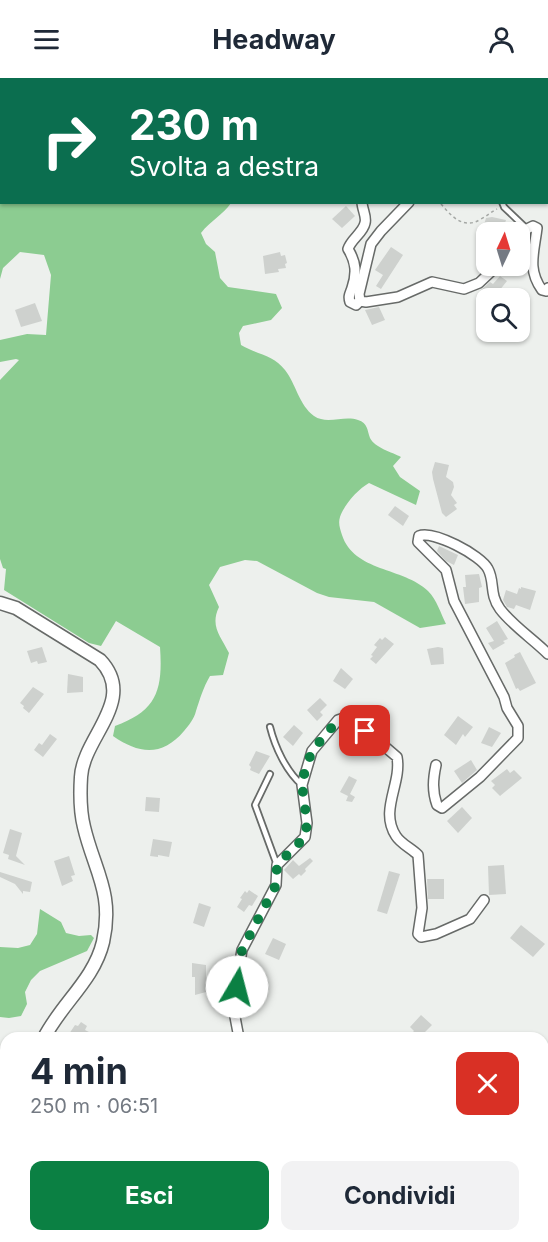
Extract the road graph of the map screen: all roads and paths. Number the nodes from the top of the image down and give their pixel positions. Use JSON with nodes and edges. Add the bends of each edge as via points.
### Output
{"nodes":[{"id":1,"x":362,"y":204,"type":"edge"},
{"id":2,"x":407,"y":204,"type":"edge"},
{"id":3,"x":441,"y":204,"type":"dead end"},
{"id":4,"x":503,"y":205,"type":"edge"},
{"id":5,"x":520,"y":222,"type":"edge"},
{"id":6,"x":530,"y":228,"type":"edge"},
{"id":7,"x":486,"y":276,"type":"edge"},
{"id":8,"x":547,"y":293,"type":"edge"},
{"id":9,"x":360,"y":301,"type":"junction"},
{"id":10,"x":0,"y":603,"type":"edge"},
{"id":11,"x":548,"y":654,"type":"edge"},
{"id":12,"x":270,"y":727,"type":"dead end"},
{"id":13,"x":436,"y":765,"type":"dead end"},
{"id":14,"x":270,"y":774,"type":"dead end"},
{"id":15,"x":302,"y":785,"type":"junction"},
{"id":16,"x":277,"y":865,"type":"junction"},
{"id":17,"x":484,"y":900,"type":"dead end"},
{"id":18,"x":47,"y":1032,"type":"edge"},
{"id":19,"x":238,"y":1032,"type":"edge"}],
"edges":[{"from":1,"to":9,"type":"street","via":[[365,225],[348,249],[356,272],[350,302],[356,305]]},
{"from":2,"to":9,"type":"street","via":[[371,244]]},
{"from":3,"to":4,"type":"path","via":[[461,223],[471,224]]},
{"from":4,"to":5,"type":"lane"},
{"from":6,"to":8,"type":"street","via":[[537,228],[532,268],[535,281]]},
{"from":7,"to":9,"type":"street","via":[[464,289],[432,282],[398,297]]},
{"from":10,"to":18,"type":"street","via":[[16,608],[100,660],[112,679],[108,713],[86,756],[80,787],[84,826],[104,888],[103,941],[89,974]]},
{"from":11,"to":13,"type":"street","via":[[500,608],[483,562],[457,546],[427,535],[419,536],[418,542],[446,570],[454,601],[519,726],[518,738],[442,808],[435,801]]},
{"from":12,"to":15,"type":"lane","via":[[287,766]]},
{"from":14,"to":16,"type":"lane","via":[[255,805]]},
{"from":15,"to":16,"type":"street","via":[[305,837]]},
{"from":15,"to":17,"type":"street","via":[[312,751],[338,720],[344,718],[354,723],[397,757],[390,824],[398,839],[418,855],[422,908],[418,934],[436,934],[470,919]]},
{"from":16,"to":19,"type":"street","via":[[276,885],[242,950],[235,1017]]}]}
